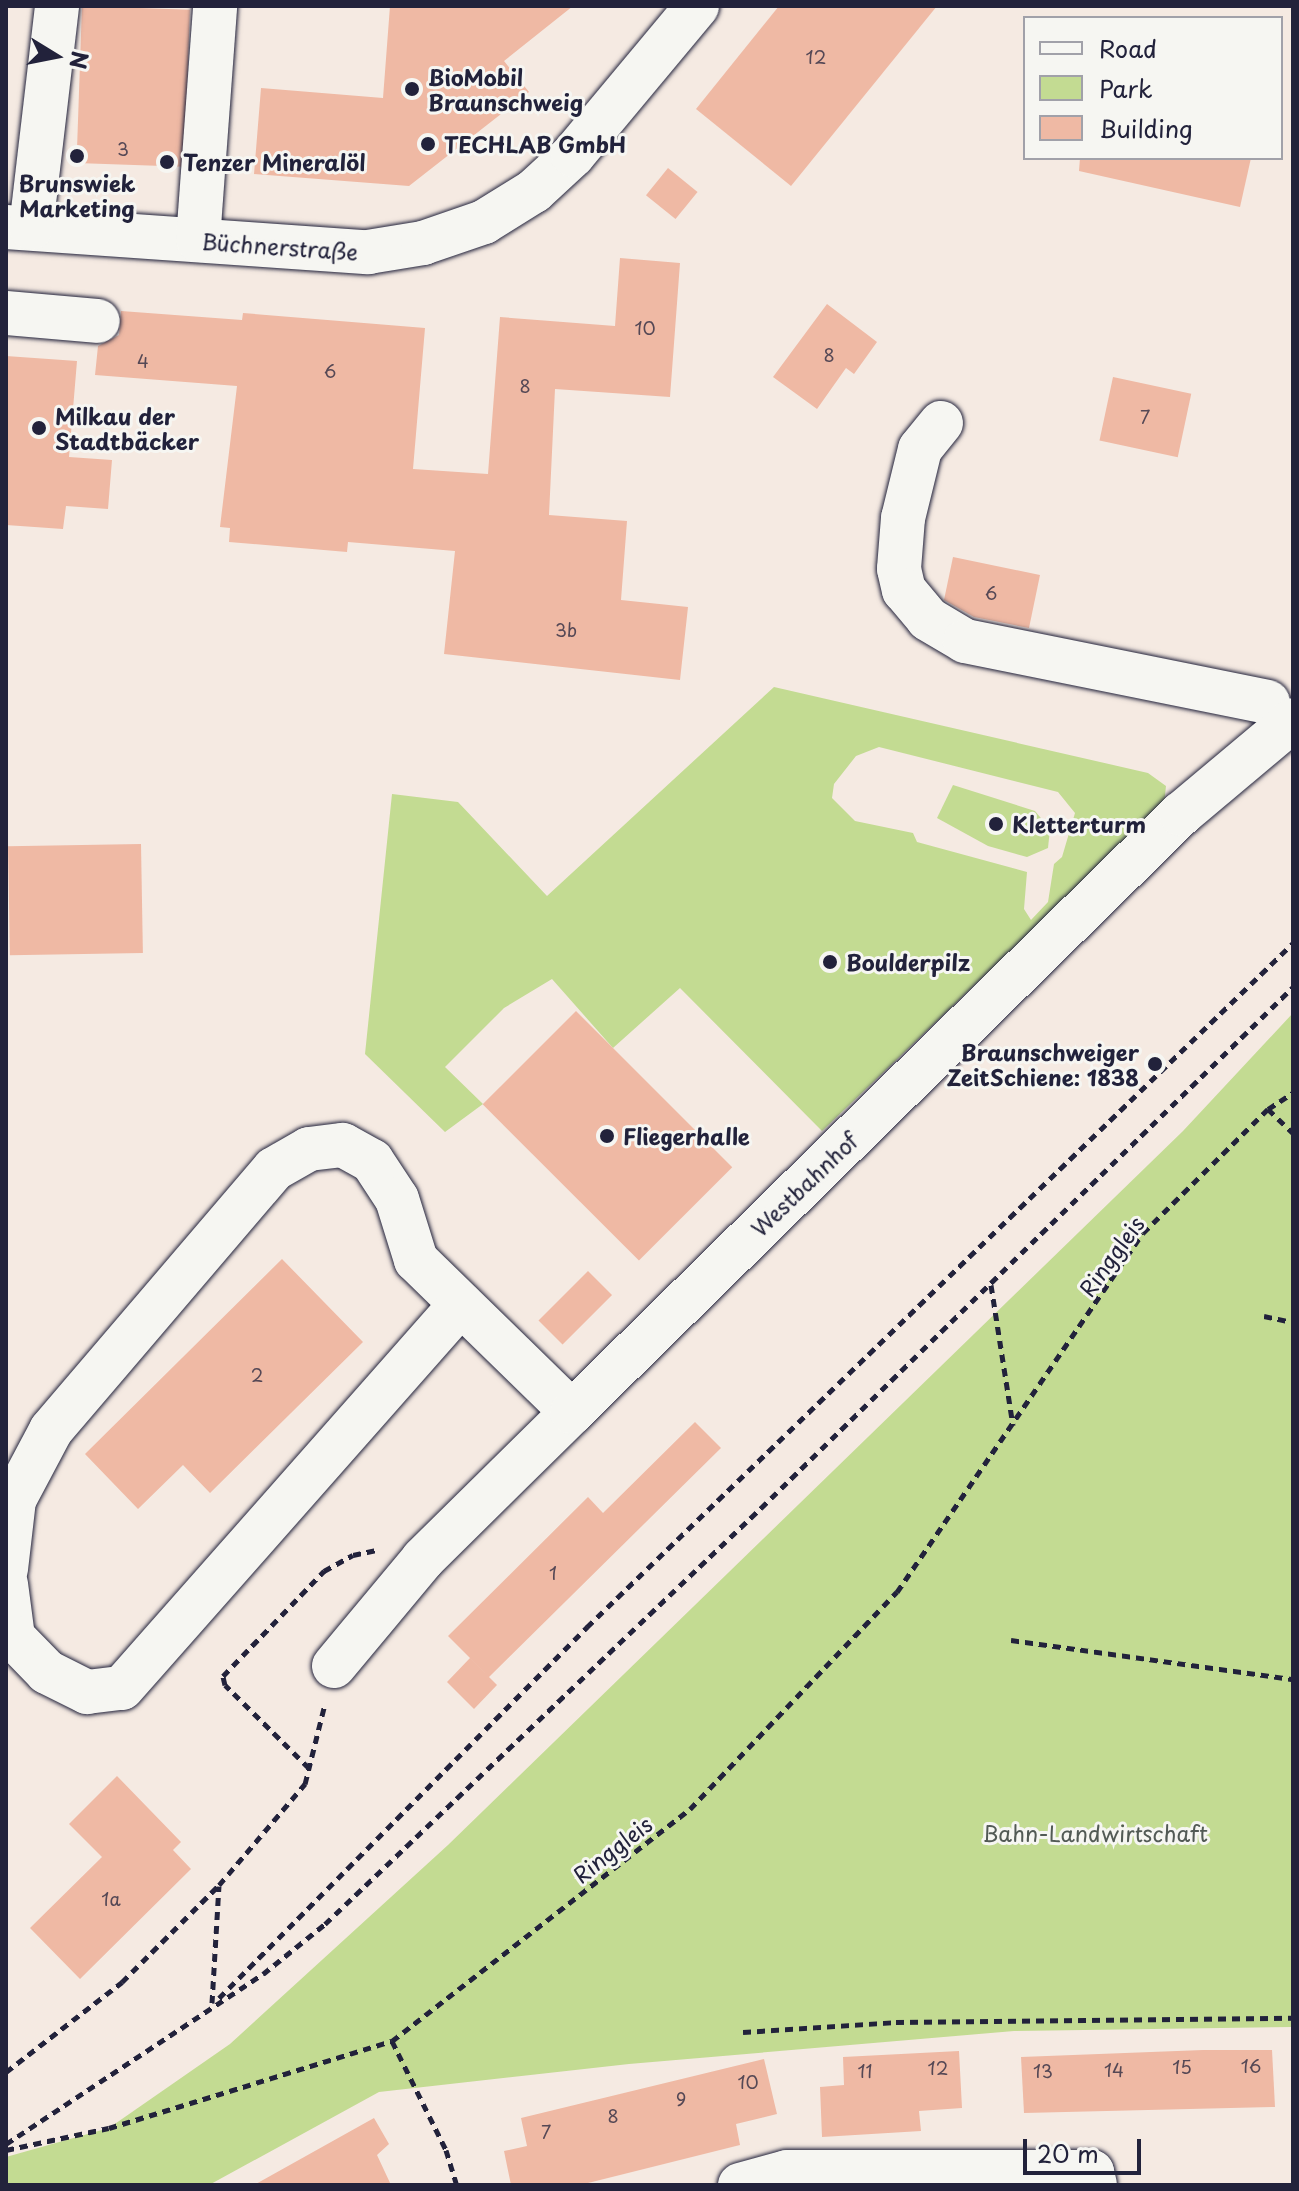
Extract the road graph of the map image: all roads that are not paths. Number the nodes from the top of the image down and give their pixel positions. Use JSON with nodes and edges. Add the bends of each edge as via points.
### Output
{"nodes":[{"id":1,"x":57,"y":6,"type":"edge"},
{"id":2,"x":215,"y":6,"type":"edge"},
{"id":3,"x":697,"y":6,"type":"edge"},
{"id":4,"x":19,"y":228,"type":"edge"},
{"id":5,"x":198,"y":240,"type":"junction"},
{"id":6,"x":6,"y":313,"type":"edge"},
{"id":7,"x":98,"y":321,"type":"dead end"},
{"id":8,"x":941,"y":423,"type":"dead end"},
{"id":9,"x":1281,"y":711,"type":"edge"},
{"id":10,"x":461,"y":1304,"type":"junction"},
{"id":11,"x":572,"y":1412,"type":"junction"},
{"id":12,"x":6,"y":1569,"type":"edge"},
{"id":13,"x":6,"y":1584,"type":"edge"},
{"id":14,"x":334,"y":1666,"type":"road end"},
{"id":15,"x":740,"y":2185,"type":"edge"},
{"id":16,"x":1095,"y":2185,"type":"edge"}],
"edges":[{"from":1,"to":4,"type":"street"},
{"from":2,"to":5,"type":"street"},
{"from":3,"to":5,"type":"street","name":"Büchnerstraße","via":[[573,155],[534,191],[484,222],[423,243],[368,252]]},
{"from":4,"to":5,"type":"street","name":"Büchnerstraße"},
{"from":6,"to":7,"type":"street"},
{"from":8,"to":9,"type":"street","via":[[920,449],[903,518],[899,569],[904,590],[928,619],[965,641]]},
{"from":9,"to":11,"type":"street","name":"Westbahnhof"},
{"from":10,"to":11,"type":"street"},
{"from":10,"to":12,"type":"street","via":[[416,1260],[397,1199],[372,1161],[343,1145],[297,1156],[274,1169],[51,1430],[14,1500]]},
{"from":10,"to":13,"type":"street","via":[[122,1688],[87,1692],[47,1672],[13,1637]]},
{"from":11,"to":14,"type":"street","name":"Westbahnhof","via":[[423,1559]]},
{"from":15,"to":16,"type":"street","via":[[787,2172],[1092,2172]]}]}
